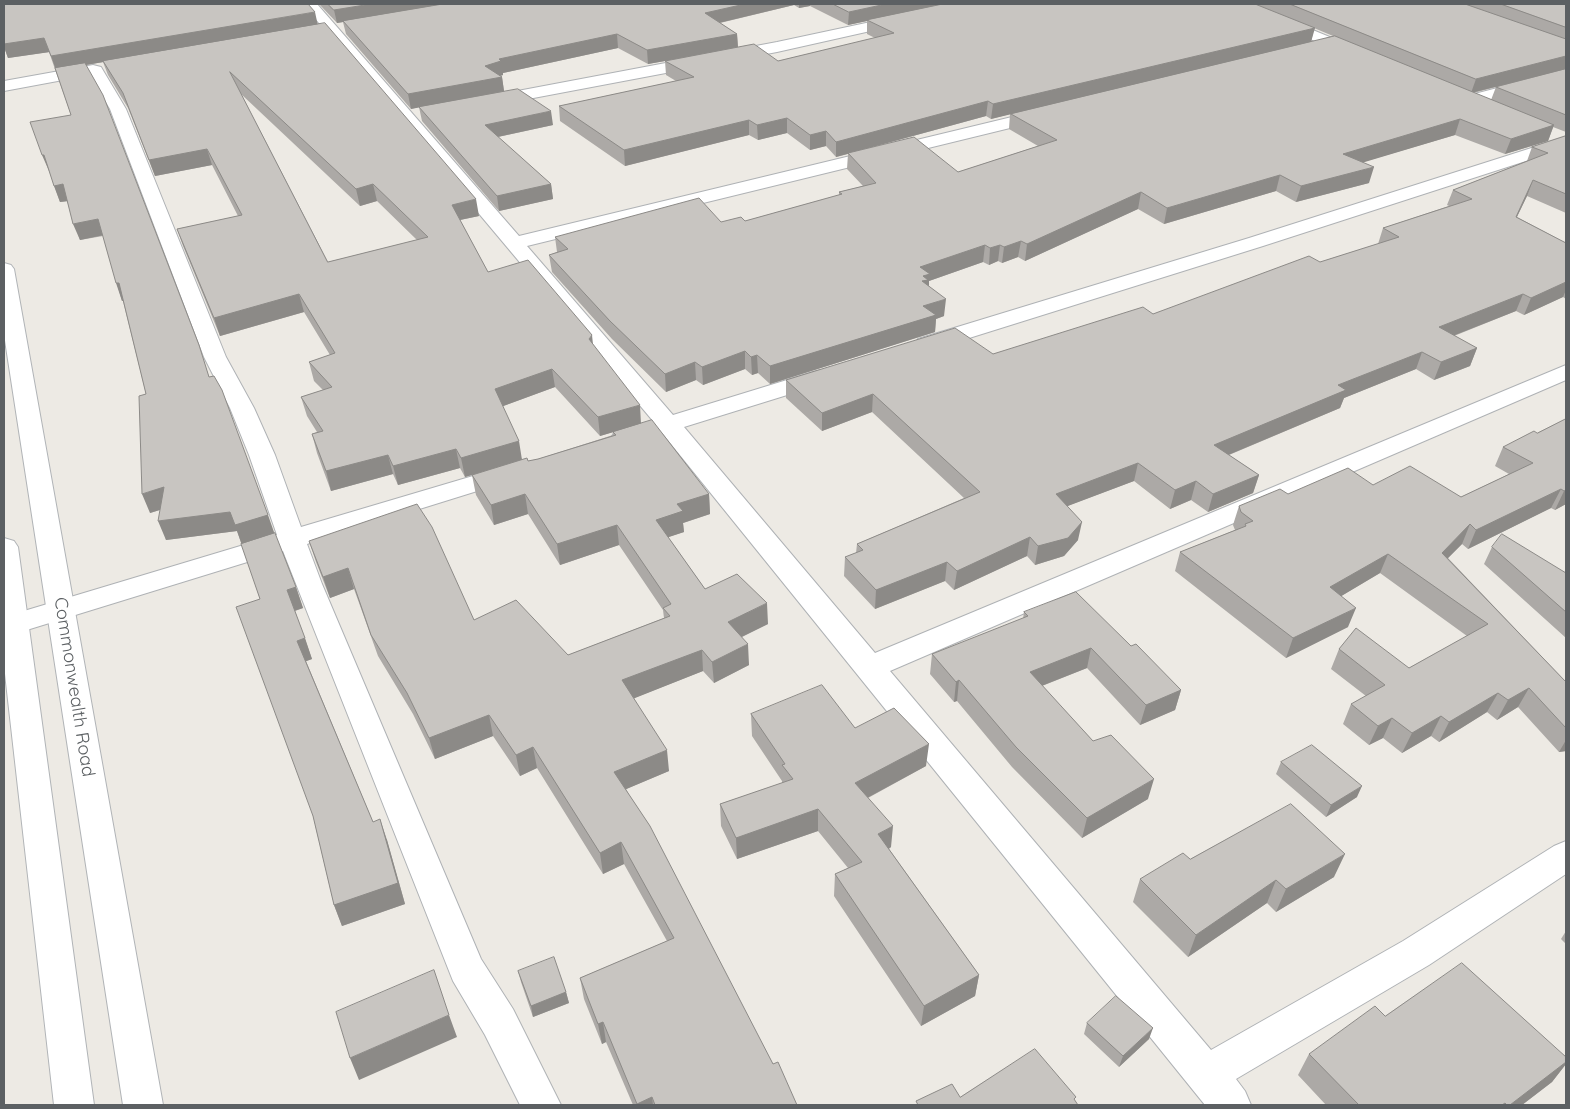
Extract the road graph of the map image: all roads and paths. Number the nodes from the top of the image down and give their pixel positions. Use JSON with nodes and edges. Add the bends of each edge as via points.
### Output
{"nodes":[{"id":1,"x":310,"y":4,"type":"edge"},
{"id":2,"x":973,"y":4,"type":"edge"},
{"id":3,"x":1238,"y":4,"type":"edge"},
{"id":4,"x":1333,"y":43,"type":"junction"},
{"id":5,"x":1304,"y":50,"type":"edge"},
{"id":6,"x":1369,"y":58,"type":"edge"},
{"id":7,"x":1566,"y":75,"type":"edge"},
{"id":8,"x":4,"y":86,"type":"edge"},
{"id":9,"x":1451,"y":92,"type":"edge"},
{"id":10,"x":1469,"y":100,"type":"junction"},
{"id":11,"x":473,"y":104,"type":"edge"},
{"id":12,"x":1064,"y":109,"type":"edge"},
{"id":13,"x":1496,"y":111,"type":"edge"},
{"id":14,"x":1560,"y":138,"type":"edge"},
{"id":15,"x":515,"y":243,"type":"junction"},
{"id":16,"x":4,"y":269,"type":"edge"},
{"id":17,"x":905,"y":351,"type":"edge"},
{"id":18,"x":839,"y":372,"type":"edge"},
{"id":19,"x":1566,"y":372,"type":"edge"},
{"id":20,"x":668,"y":424,"type":"junction"},
{"id":21,"x":602,"y":445,"type":"edge"},
{"id":22,"x":528,"y":468,"type":"edge"},
{"id":23,"x":294,"y":540,"type":"junction"},
{"id":24,"x":4,"y":548,"type":"edge"},
{"id":25,"x":61,"y":610,"type":"junction"},
{"id":26,"x":9,"y":626,"type":"edge"},
{"id":27,"x":869,"y":668,"type":"junction"},
{"id":28,"x":1566,"y":856,"type":"edge"},
{"id":29,"x":1206,"y":1075,"type":"junction"},
{"id":30,"x":74,"y":1105,"type":"edge"},
{"id":31,"x":143,"y":1105,"type":"edge"},
{"id":32,"x":541,"y":1105,"type":"edge"},
{"id":33,"x":1231,"y":1105,"type":"edge"}],
"edges":[{"from":1,"to":15,"type":"street","via":[[415,115]]},
{"from":2,"to":11,"type":"street","via":[[777,47]]},
{"from":3,"to":4,"type":"street"},
{"from":4,"to":5,"type":"street"},
{"from":4,"to":6,"type":"street"},
{"from":7,"to":10,"type":"street"},
{"from":8,"to":23,"type":"street","via":[[104,68],[215,357],[246,416]]},
{"from":9,"to":10,"type":"street"},
{"from":10,"to":13,"type":"street"},
{"from":12,"to":15,"type":"street"},
{"from":14,"to":17,"type":"street","via":[[1247,245]]},
{"from":15,"to":20,"type":"street"},
{"from":16,"to":25,"type":"street","name":"Commonwealth Road"},
{"from":18,"to":20,"type":"street"},
{"from":19,"to":27,"type":"street"},
{"from":20,"to":21,"type":"street"},
{"from":20,"to":27,"type":"street"},
{"from":22,"to":23,"type":"street"},
{"from":23,"to":25,"type":"street"},
{"from":23,"to":32,"type":"street","via":[[308,584],[466,969],[499,1022]]},
{"from":24,"to":26,"type":"street"},
{"from":25,"to":26,"type":"street"},
{"from":25,"to":31,"type":"street","name":"Commonwealth Road"},
{"from":26,"to":30,"type":"street"},
{"from":27,"to":29,"type":"street"},
{"from":28,"to":29,"type":"street","via":[[1416,953]]},
{"from":29,"to":33,"type":"street"}]}
